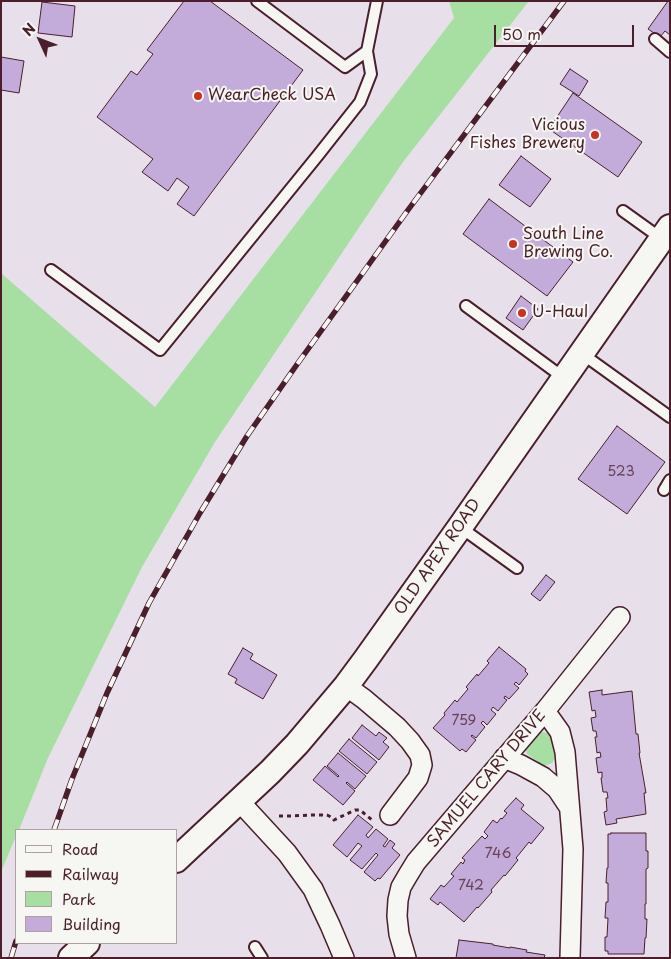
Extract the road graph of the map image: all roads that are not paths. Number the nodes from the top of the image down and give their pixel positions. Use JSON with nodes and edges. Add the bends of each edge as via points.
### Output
{"nodes":[{"id":1,"x":257,"y":1,"type":"edge"},
{"id":2,"x":377,"y":1,"type":"edge"},
{"id":3,"x":655,"y":39,"type":"dead end"},
{"id":4,"x":367,"y":51,"type":"junction"},
{"id":5,"x":670,"y":52,"type":"edge"},
{"id":6,"x":623,"y":211,"type":"dead end"},
{"id":7,"x":666,"y":233,"type":"edge"},
{"id":8,"x":51,"y":270,"type":"dead end"},
{"id":9,"x":466,"y":306,"type":"dead end"},
{"id":10,"x":581,"y":353,"type":"junction"},
{"id":11,"x":564,"y":378,"type":"junction"},
{"id":12,"x":670,"y":417,"type":"edge"},
{"id":13,"x":670,"y":480,"type":"edge"},
{"id":14,"x":664,"y":490,"type":"dead end"},
{"id":15,"x":460,"y":527,"type":"junction"},
{"id":16,"x":517,"y":568,"type":"dead end"},
{"id":17,"x":620,"y":617,"type":"dead end"},
{"id":18,"x":346,"y":686,"type":"junction"},
{"id":19,"x":545,"y":711,"type":"junction"},
{"id":20,"x":504,"y":758,"type":"junction"},
{"id":21,"x":240,"y":802,"type":"junction"},
{"id":22,"x":569,"y":807,"type":"junction"},
{"id":23,"x":390,"y":814,"type":"road end"},
{"id":24,"x":178,"y":858,"type":"edge"},
{"id":25,"x":86,"y":944,"type":"edge"},
{"id":26,"x":255,"y":947,"type":"dead end"},
{"id":27,"x":71,"y":958,"type":"edge"},
{"id":28,"x":262,"y":958,"type":"edge"},
{"id":29,"x":344,"y":958,"type":"edge"},
{"id":30,"x":406,"y":958,"type":"edge"},
{"id":31,"x":570,"y":958,"type":"edge"}],
"edges":[{"from":1,"to":4,"type":"lane","via":[[345,67]]},
{"from":2,"to":4,"type":"lane"},
{"from":3,"to":5,"type":"lane"},
{"from":4,"to":8,"type":"lane","via":[[371,74],[360,102],[160,350]]},
{"from":6,"to":7,"type":"lane"},
{"from":7,"to":10,"type":"street","name":"OLD APEX ROAD"},
{"from":9,"to":11,"type":"lane"},
{"from":10,"to":11,"type":"street","name":"OLD APEX ROAD"},
{"from":10,"to":12,"type":"lane"},
{"from":11,"to":15,"type":"street","name":"OLD APEX ROAD"},
{"from":13,"to":14,"type":"lane"},
{"from":15,"to":16,"type":"lane"},
{"from":15,"to":18,"type":"street","name":"OLD APEX ROAD"},
{"from":17,"to":19,"type":"street","name":"SAMUEL CARY DRIVE"},
{"from":18,"to":21,"type":"street","name":"OLD APEX ROAD","via":[[297,744]]},
{"from":18,"to":23,"type":"street","via":[[397,727],[420,755],[422,765],[418,778]]},
{"from":19,"to":20,"type":"street","name":"SAMUEL CARY DRIVE"},
{"from":19,"to":22,"type":"street","via":[[563,742]]},
{"from":20,"to":22,"type":"street","via":[[543,777],[557,789]]},
{"from":20,"to":30,"type":"street","name":"SAMUEL CARY DRIVE","via":[[416,862],[401,887],[397,916]]},
{"from":21,"to":24,"type":"street","name":"OLD APEX ROAD"},
{"from":21,"to":29,"type":"street","via":[[313,889]]},
{"from":22,"to":31,"type":"street","via":[[573,849]]},
{"from":25,"to":27,"type":"street"},
{"from":26,"to":28,"type":"lane"}]}
